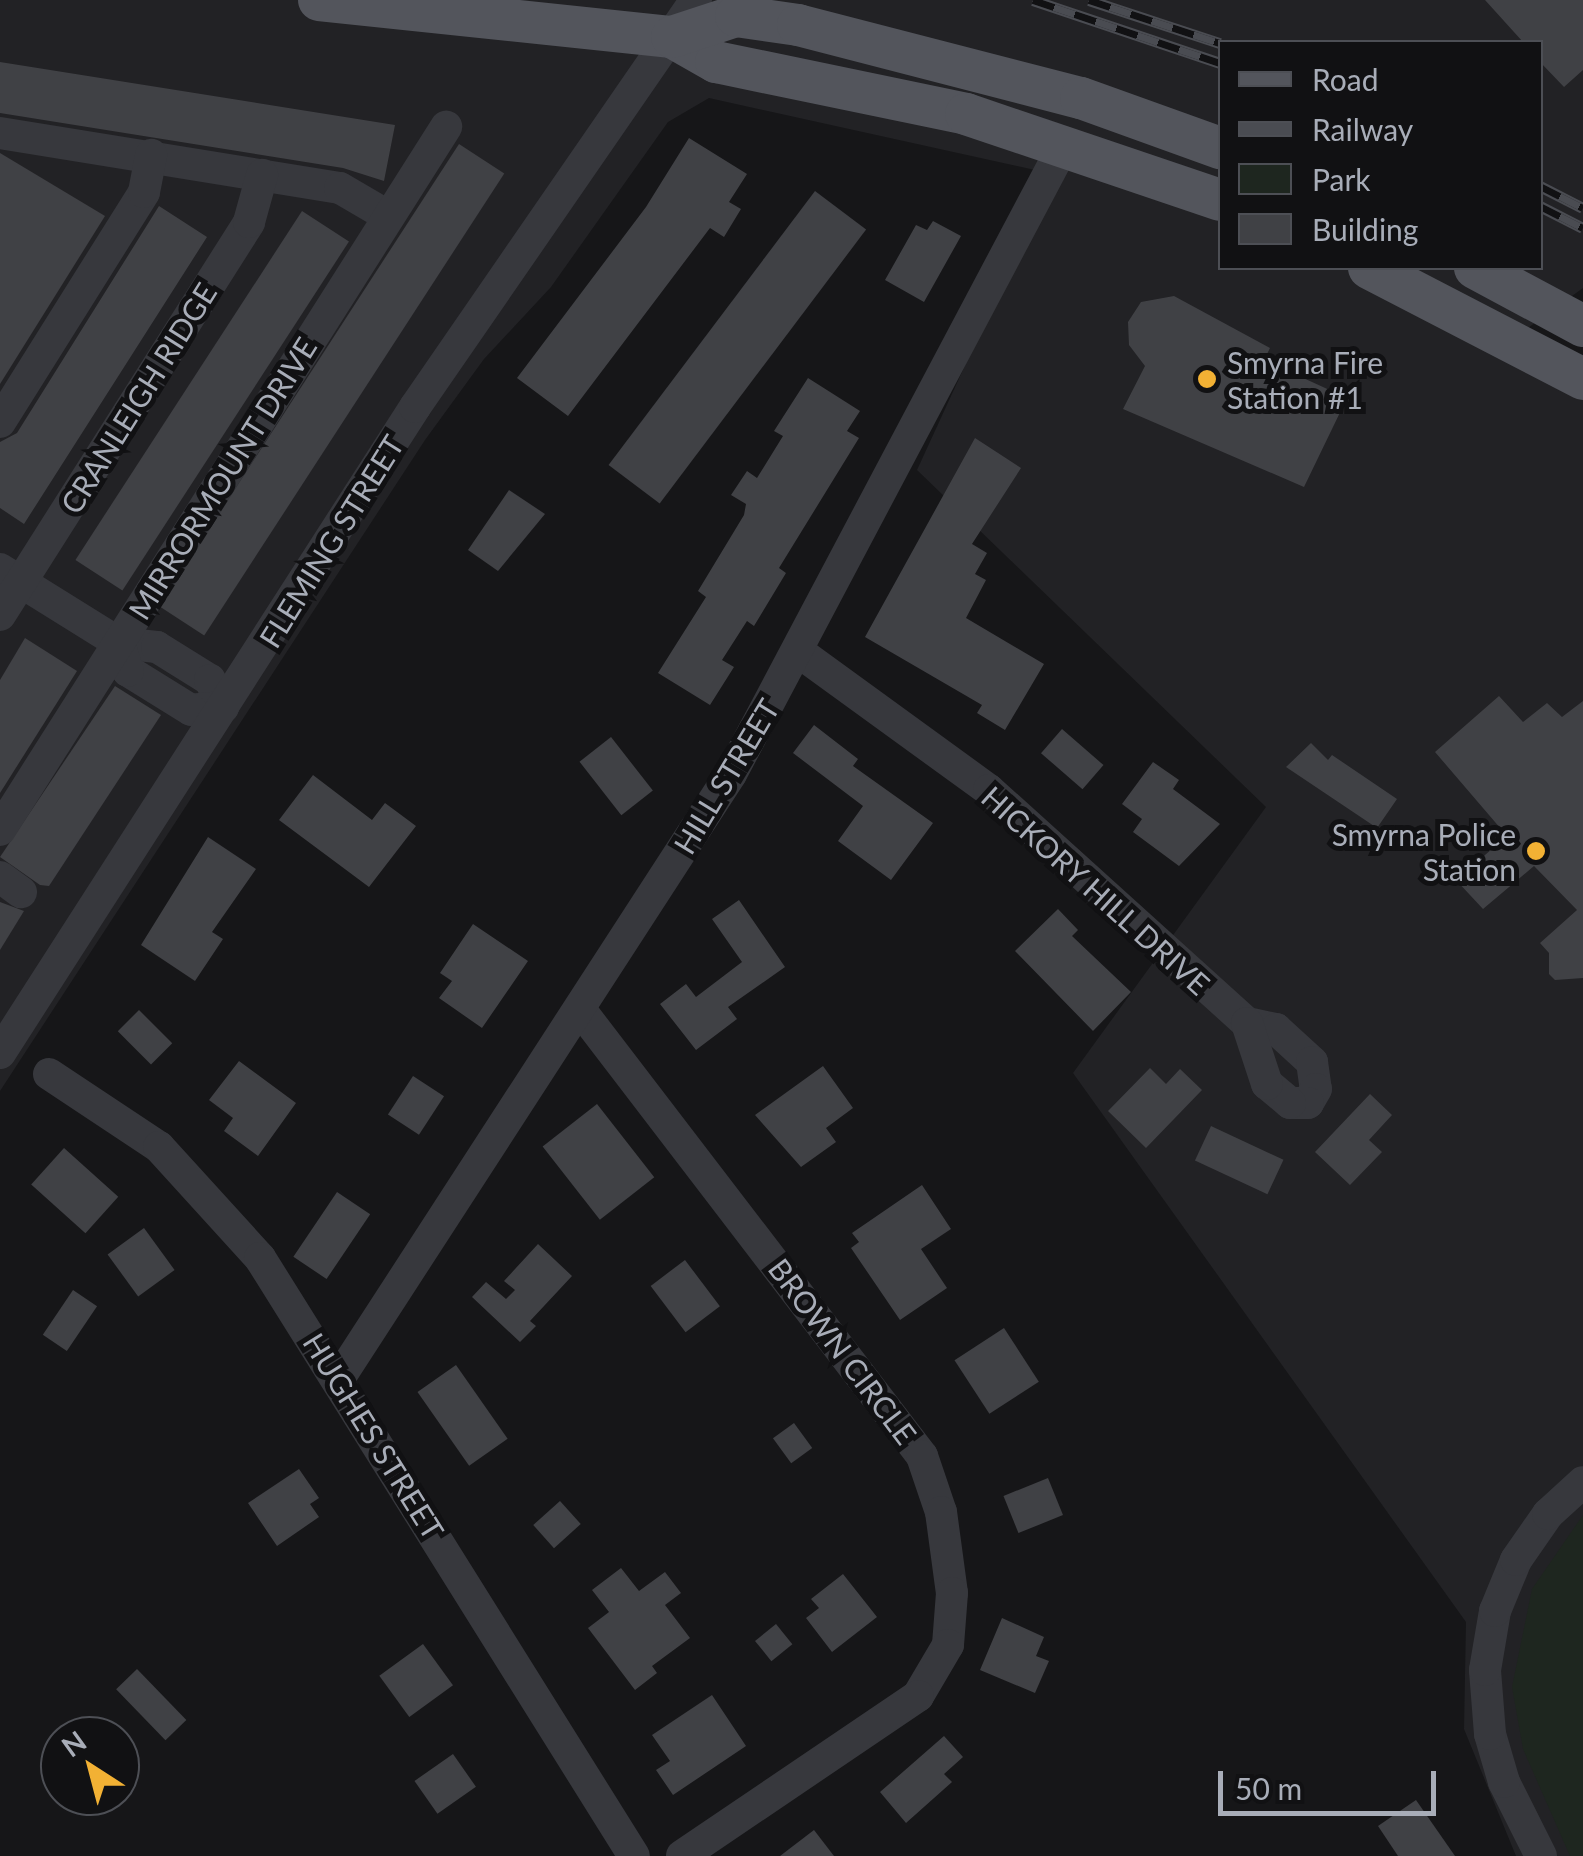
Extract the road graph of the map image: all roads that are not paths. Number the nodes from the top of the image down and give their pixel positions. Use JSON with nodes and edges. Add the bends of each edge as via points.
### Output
{"nodes":[{"id":1,"x":318,"y":0,"type":"edge"},
{"id":2,"x":696,"y":0,"type":"edge"},
{"id":3,"x":786,"y":13,"type":"edge"},
{"id":4,"x":672,"y":37,"type":"junction"},
{"id":5,"x":446,"y":127,"type":"dead end"},
{"id":6,"x":0,"y":133,"type":"edge"},
{"id":7,"x":1065,"y":144,"type":"junction"},
{"id":8,"x":1218,"y":147,"type":"edge"},
{"id":9,"x":151,"y":155,"type":"junction"},
{"id":10,"x":262,"y":175,"type":"junction"},
{"id":11,"x":1218,"y":199,"type":"edge"},
{"id":12,"x":388,"y":216,"type":"junction"},
{"id":13,"x":1372,"y":270,"type":"edge"},
{"id":14,"x":1479,"y":270,"type":"edge"},
{"id":15,"x":1583,"y":326,"type":"edge"},
{"id":16,"x":1583,"y":379,"type":"edge"},
{"id":17,"x":0,"y":422,"type":"edge"},
{"id":18,"x":11,"y":576,"type":"edge"},
{"id":19,"x":0,"y":615,"type":"edge"},
{"id":20,"x":119,"y":643,"type":"junction"},
{"id":21,"x":798,"y":652,"type":"junction"},
{"id":22,"x":223,"y":706,"type":"junction"},
{"id":23,"x":0,"y":830,"type":"edge"},
{"id":24,"x":582,"y":1012,"type":"junction"},
{"id":25,"x":1247,"y":1023,"type":"dead end"},
{"id":26,"x":2,"y":1045,"type":"edge"},
{"id":27,"x":49,"y":1074,"type":"dead end"},
{"id":28,"x":338,"y":1380,"type":"junction"},
{"id":29,"x":1583,"y":1482,"type":"edge"},
{"id":30,"x":634,"y":1856,"type":"edge"},
{"id":31,"x":682,"y":1856,"type":"edge"},
{"id":32,"x":1541,"y":1856,"type":"edge"}],
"edges":[{"from":1,"to":4,"type":"main road"},
{"from":2,"to":4,"type":"street","name":"FLEMING STREET"},
{"from":3,"to":4,"type":"main road","via":[[736,16]]},
{"from":3,"to":8,"type":"main road","via":[[1081,98]]},
{"from":4,"to":7,"type":"main road","via":[[716,62],[966,114]]},
{"from":4,"to":22,"type":"street","name":"FLEMING STREET","via":[[432,382]]},
{"from":5,"to":12,"type":"street","name":"MIRRORMOUNT DRIVE"},
{"from":6,"to":9,"type":"street"},
{"from":7,"to":11,"type":"main road"},
{"from":7,"to":21,"type":"street","name":"HILL STREET"},
{"from":9,"to":10,"type":"street"},
{"from":9,"to":17,"type":"street","via":[[144,192]]},
{"from":10,"to":12,"type":"street","via":[[340,188]]},
{"from":10,"to":18,"type":"street","name":"CRANLEIGH RIDGE","via":[[249,222]]},
{"from":12,"to":20,"type":"street","name":"MIRRORMOUNT DRIVE"},
{"from":13,"to":16,"type":"main road"},
{"from":14,"to":15,"type":"main road"},
{"from":18,"to":19,"type":"street","name":"CRANLEIGH RIDGE"},
{"from":18,"to":20,"type":"street"},
{"from":20,"to":22,"type":"street","via":[[128,671],[191,710]]},
{"from":20,"to":23,"type":"street","name":"MIRRORMOUNT DRIVE"},
{"from":21,"to":24,"type":"street","name":"HILL STREET"},
{"from":21,"to":25,"type":"street","name":"HICKORY HILL DRIVE","via":[[988,790]]},
{"from":22,"to":26,"type":"street","name":"FLEMING STREET"},
{"from":24,"to":28,"type":"street","name":"HILL STREET"},
{"from":24,"to":31,"type":"street","name":"BROWN CIRCLE","via":[[922,1456],[940,1512],[952,1593],[948,1645],[918,1696]]},
{"from":27,"to":28,"type":"street","name":"HUGHES STREET","via":[[126,1123],[194,1178],[260,1258]]},
{"from":28,"to":30,"type":"street","name":"HUGHES STREET"},
{"from":29,"to":32,"type":"street","via":[[1548,1514],[1516,1560],[1495,1611],[1485,1670],[1490,1734],[1504,1782]]}]}
